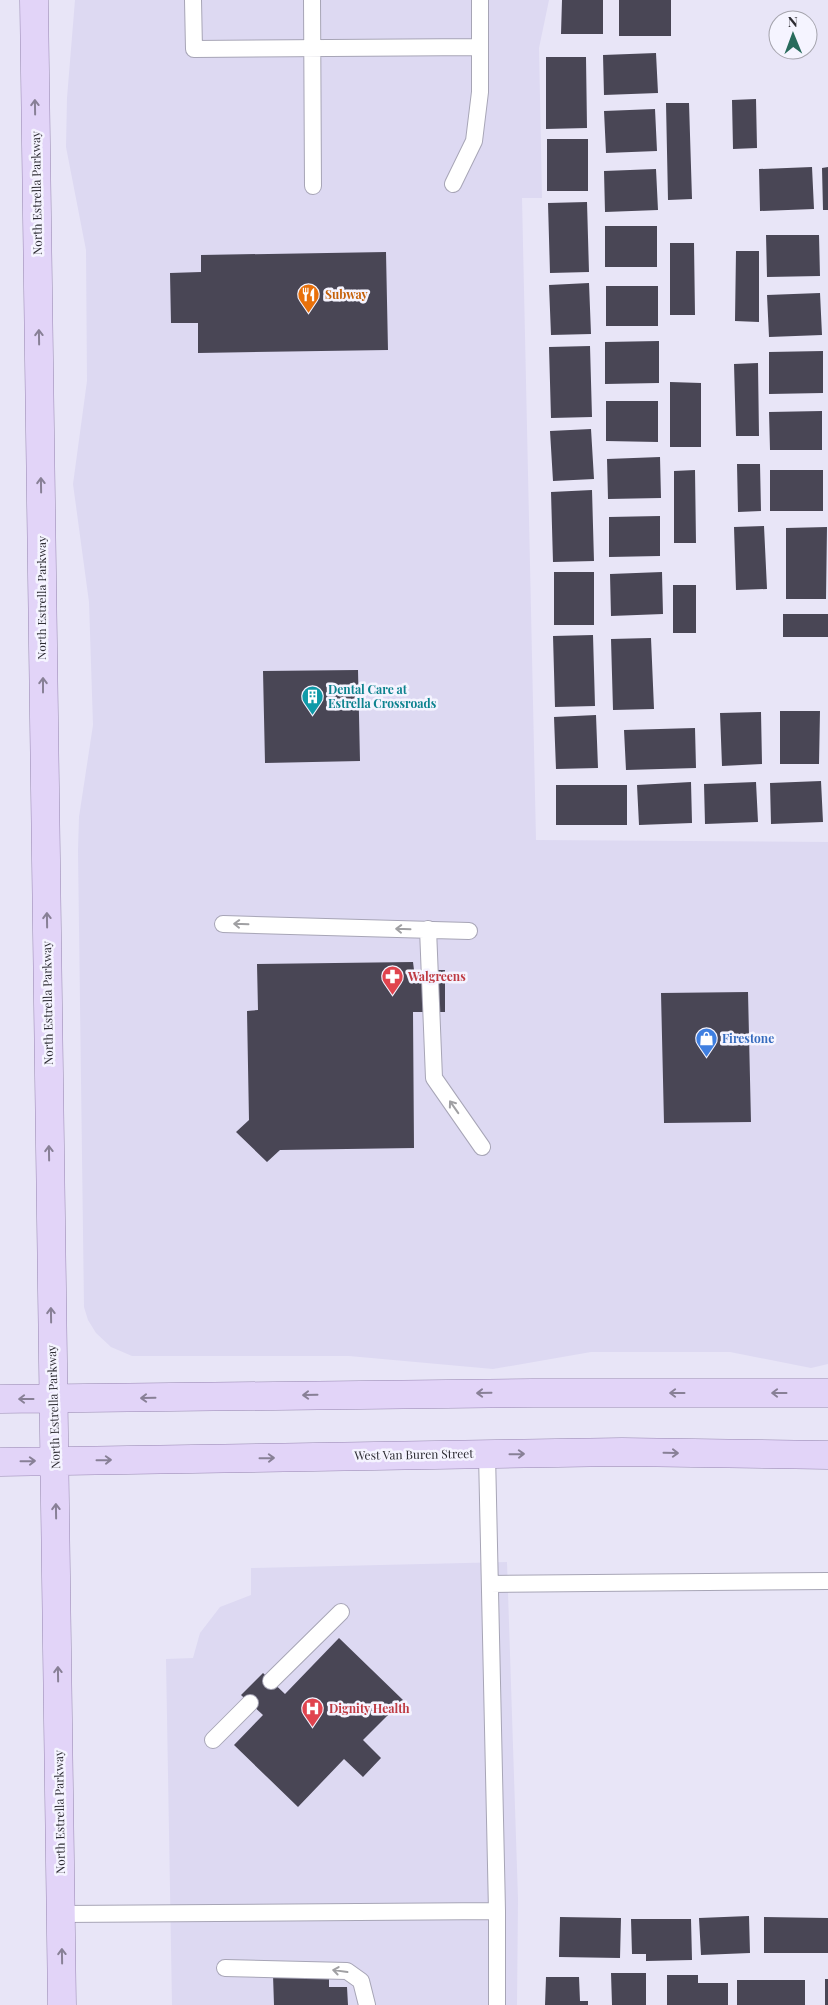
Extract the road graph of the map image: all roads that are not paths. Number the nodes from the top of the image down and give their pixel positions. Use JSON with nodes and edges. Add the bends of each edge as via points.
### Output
{"nodes":[{"id":1,"x":34,"y":0,"type":"edge"},
{"id":2,"x":193,"y":0,"type":"edge"},
{"id":3,"x":312,"y":0,"type":"edge"},
{"id":4,"x":480,"y":0,"type":"edge"},
{"id":5,"x":480,"y":47,"type":"junction"},
{"id":6,"x":312,"y":48,"type":"junction"},
{"id":7,"x":453,"y":184,"type":"dead end"},
{"id":8,"x":313,"y":186,"type":"dead end"},
{"id":9,"x":223,"y":924,"type":"dead end"},
{"id":10,"x":428,"y":929,"type":"junction"},
{"id":11,"x":469,"y":930,"type":"dead end"},
{"id":12,"x":482,"y":1147,"type":"dead end"},
{"id":13,"x":828,"y":1393,"type":"edge"},
{"id":14,"x":0,"y":1399,"type":"edge"},
{"id":15,"x":53,"y":1399,"type":"junction"},
{"id":16,"x":487,"y":1454,"type":"junction"},
{"id":17,"x":828,"y":1455,"type":"edge"},
{"id":18,"x":56,"y":1461,"type":"junction"},
{"id":19,"x":0,"y":1462,"type":"edge"},
{"id":20,"x":828,"y":1581,"type":"edge"},
{"id":21,"x":490,"y":1584,"type":"junction"},
{"id":22,"x":341,"y":1612,"type":"dead end"},
{"id":23,"x":271,"y":1681,"type":"dead end"},
{"id":24,"x":250,"y":1703,"type":"dead end"},
{"id":25,"x":213,"y":1740,"type":"dead end"},
{"id":26,"x":497,"y":1911,"type":"junction"},
{"id":27,"x":61,"y":1914,"type":"junction"},
{"id":28,"x":225,"y":1968,"type":"dead end"},
{"id":29,"x":62,"y":2005,"type":"edge"},
{"id":30,"x":366,"y":2005,"type":"edge"},
{"id":31,"x":496,"y":2005,"type":"edge"}],
"edges":[{"from":15,"to":1,"type":"main road","name":"North Estrella Parkway","one_way":true},
{"from":2,"to":6,"type":"lane","via":[[194,49]]},
{"from":3,"to":6,"type":"lane"},
{"from":4,"to":5,"type":"lane"},
{"from":5,"to":6,"type":"lane"},
{"from":5,"to":7,"type":"lane","via":[[480,92],[474,141]]},
{"from":6,"to":8,"type":"lane"},
{"from":10,"to":9,"type":"lane","one_way":true},
{"from":10,"to":11,"type":"lane"},
{"from":12,"to":10,"type":"lane","one_way":true,"via":[[434,1078]]},
{"from":13,"to":15,"type":"main road","one_way":true},
{"from":15,"to":14,"type":"main road","one_way":true},
{"from":15,"to":18,"type":"main road","name":"North Estrella Parkway"},
{"from":16,"to":17,"type":"main road","name":"West Van Buren Street","one_way":true},
{"from":18,"to":16,"type":"main road","name":"West Van Buren Street","one_way":true},
{"from":16,"to":21,"type":"lane"},
{"from":19,"to":18,"type":"main road","name":"West Van Buren Street","one_way":true},
{"from":27,"to":18,"type":"main road","name":"North Estrella Parkway","one_way":true},
{"from":20,"to":21,"type":"lane"},
{"from":21,"to":26,"type":"lane"},
{"from":22,"to":23,"type":"lane"},
{"from":24,"to":25,"type":"lane"},
{"from":26,"to":27,"type":"lane"},
{"from":26,"to":31,"type":"lane"},
{"from":29,"to":27,"type":"main road","name":"North Estrella Parkway","one_way":true},
{"from":30,"to":28,"type":"lane","one_way":true,"via":[[361,1981],[347,1971]]}]}
